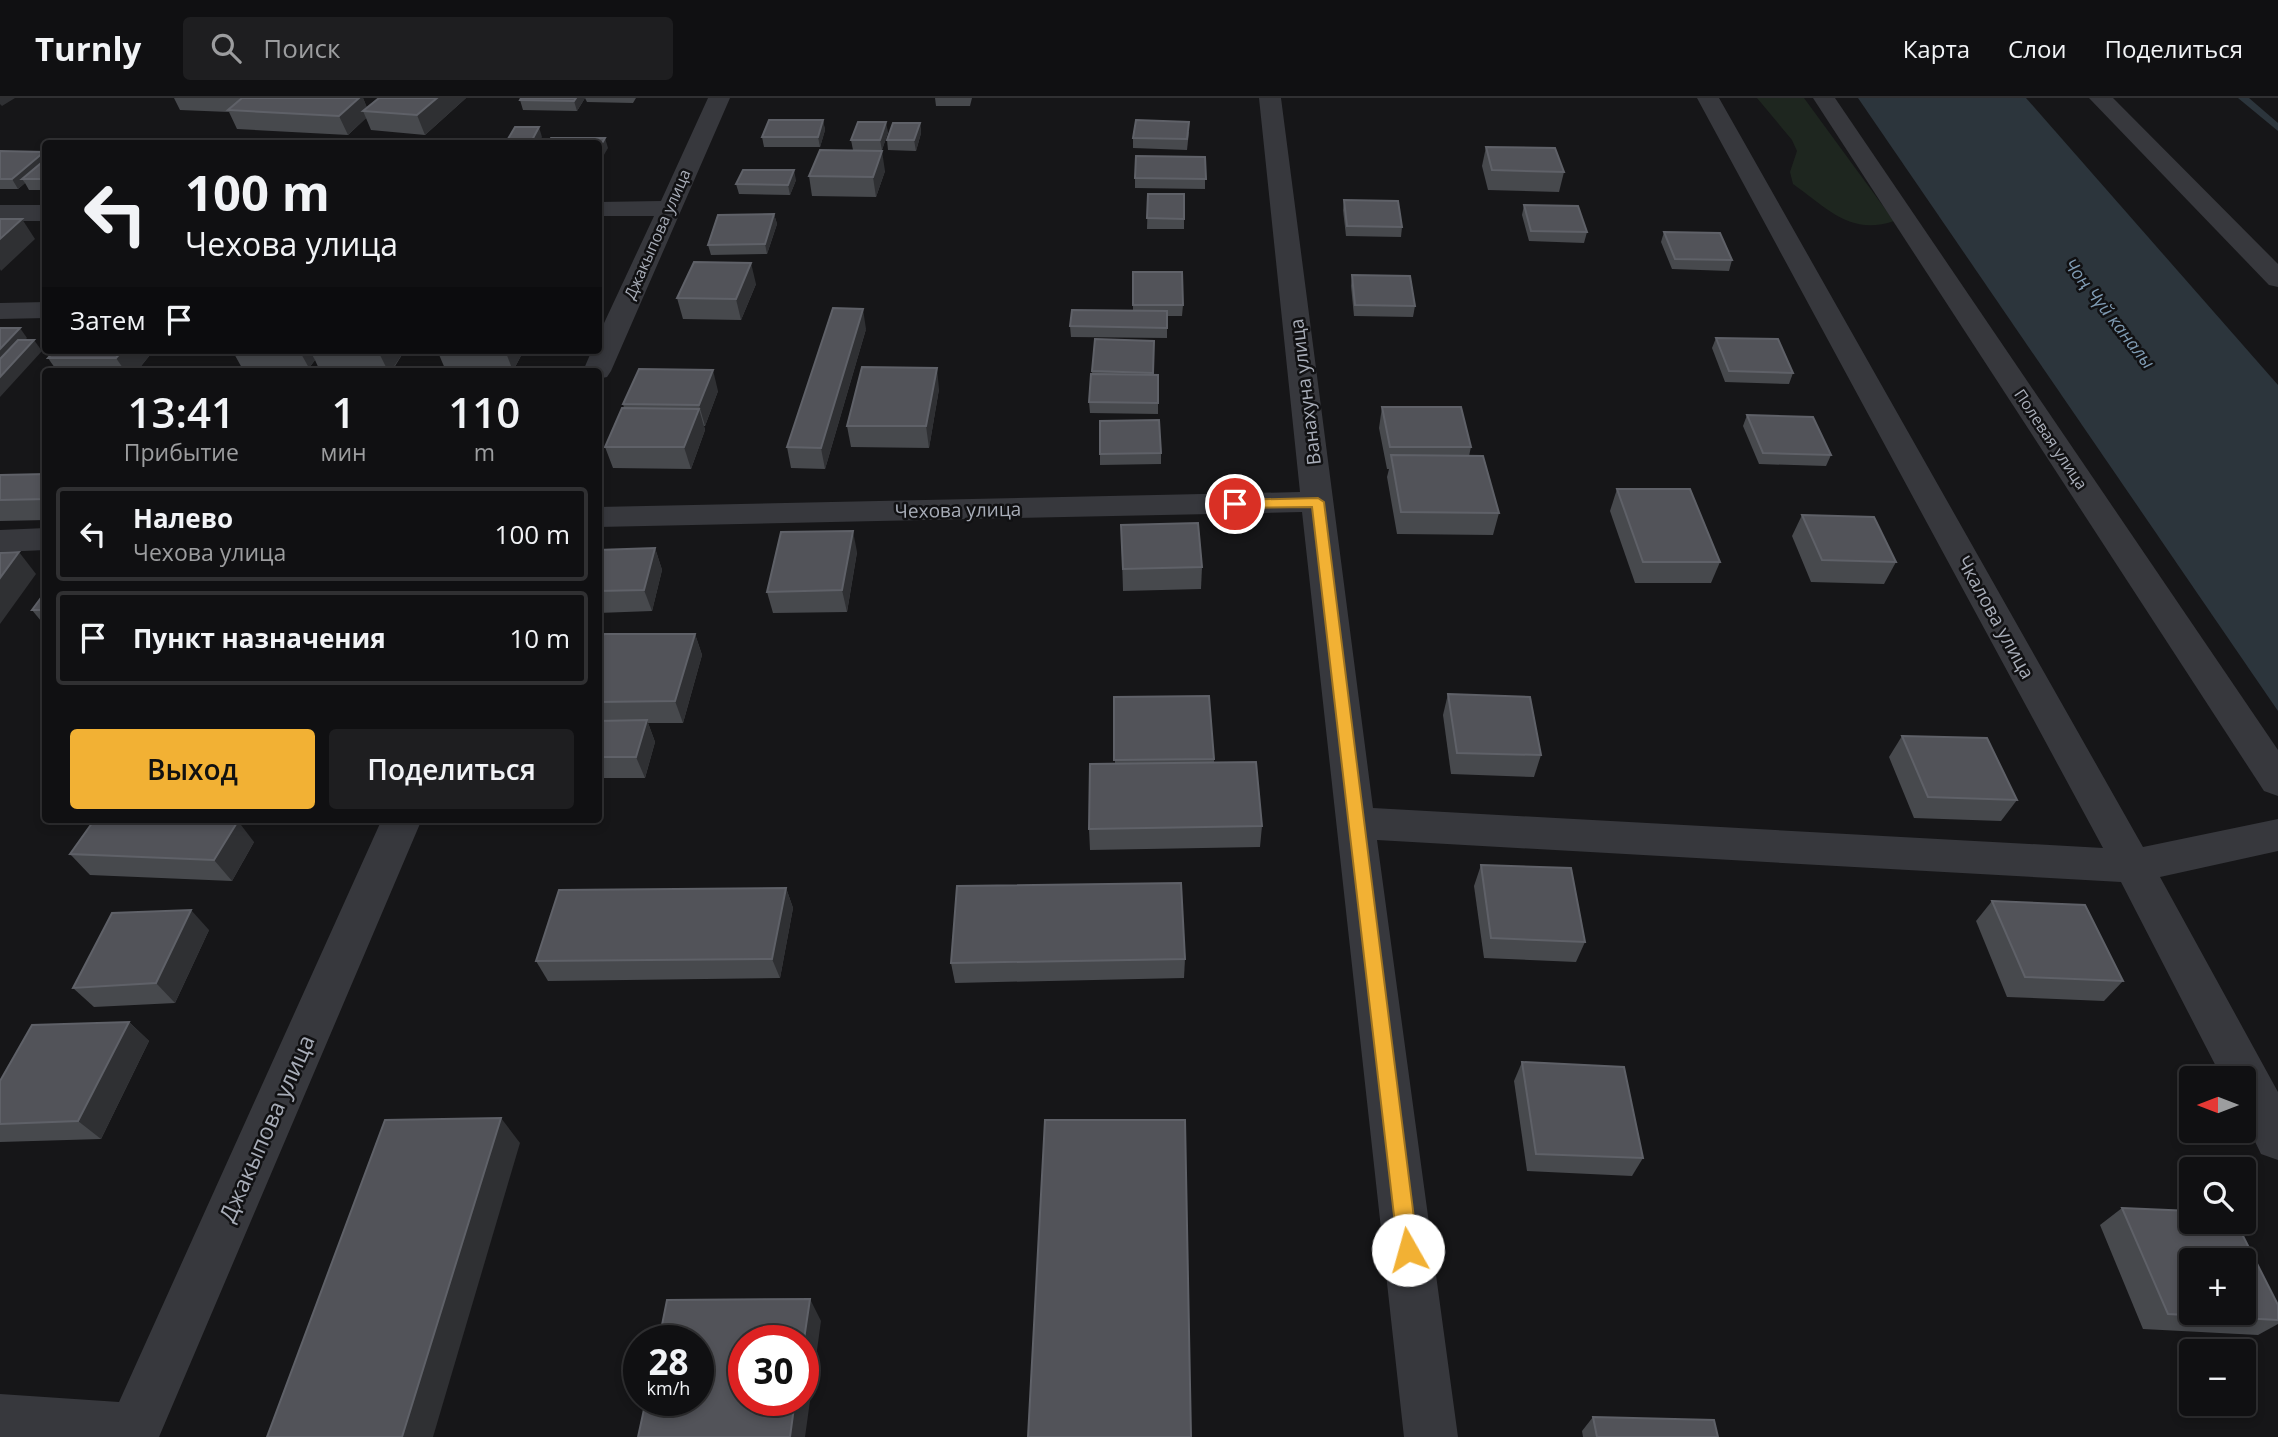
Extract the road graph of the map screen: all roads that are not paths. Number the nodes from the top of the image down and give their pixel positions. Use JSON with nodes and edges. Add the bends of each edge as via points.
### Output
{"nodes":[{"id":1,"x":719,"y":98,"type":"edge"},
{"id":2,"x":1270,"y":98,"type":"edge"},
{"id":3,"x":1708,"y":98,"type":"edge"},
{"id":4,"x":1824,"y":98,"type":"edge"},
{"id":5,"x":2100,"y":98,"type":"edge"},
{"id":6,"x":668,"y":208,"type":"junction"},
{"id":7,"x":602,"y":209,"type":"edge"},
{"id":8,"x":0,"y":213,"type":"edge"},
{"id":9,"x":42,"y":213,"type":"edge"},
{"id":10,"x":2278,"y":279,"type":"edge"},
{"id":11,"x":612,"y":307,"type":"edge"},
{"id":12,"x":42,"y":310,"type":"edge"},
{"id":13,"x":0,"y":311,"type":"edge"},
{"id":14,"x":602,"y":350,"type":"edge"},
{"id":15,"x":1318,"y":502,"type":"junction"},
{"id":16,"x":602,"y":517,"type":"edge"},
{"id":17,"x":42,"y":539,"type":"edge"},
{"id":18,"x":0,"y":541,"type":"edge"},
{"id":19,"x":2278,"y":781,"type":"edge"},
{"id":20,"x":1355,"y":822,"type":"junction"},
{"id":21,"x":400,"y":823,"type":"edge"},
{"id":22,"x":2278,"y":835,"type":"edge"},
{"id":23,"x":2133,"y":866,"type":"junction"},
{"id":24,"x":2278,"y":1138,"type":"edge"},
{"id":25,"x":0,"y":1422,"type":"edge"},
{"id":26,"x":132,"y":1433,"type":"edge"},
{"id":27,"x":1431,"y":1437,"type":"edge"}],
"edges":[{"from":1,"to":6,"type":"street","name":"Джакыпова улица"},
{"from":2,"to":15,"type":"street","name":"Ванахуна улица"},
{"from":3,"to":23,"type":"street","name":"Чкалова улица"},
{"from":4,"to":19,"type":"street","name":"Полевая улица"},
{"from":5,"to":10,"type":"street"},
{"from":6,"to":7,"type":"street"},
{"from":6,"to":11,"type":"street","name":"Джакыпова улица"},
{"from":8,"to":9,"type":"street"},
{"from":11,"to":14,"type":"street","name":"Джакыпова улица"},
{"from":12,"to":13,"type":"street"},
{"from":15,"to":16,"type":"street","name":"Чехова улица"},
{"from":15,"to":20,"type":"street","name":"Ванахуна улица"},
{"from":17,"to":18,"type":"street"},
{"from":20,"to":23,"type":"street"},
{"from":20,"to":27,"type":"street","name":"Ванахуна улица"},
{"from":21,"to":26,"type":"street","name":"Джакыпова улица"},
{"from":22,"to":23,"type":"street"},
{"from":23,"to":24,"type":"street","name":"Чкалова улица"},
{"from":25,"to":26,"type":"street"}]}
